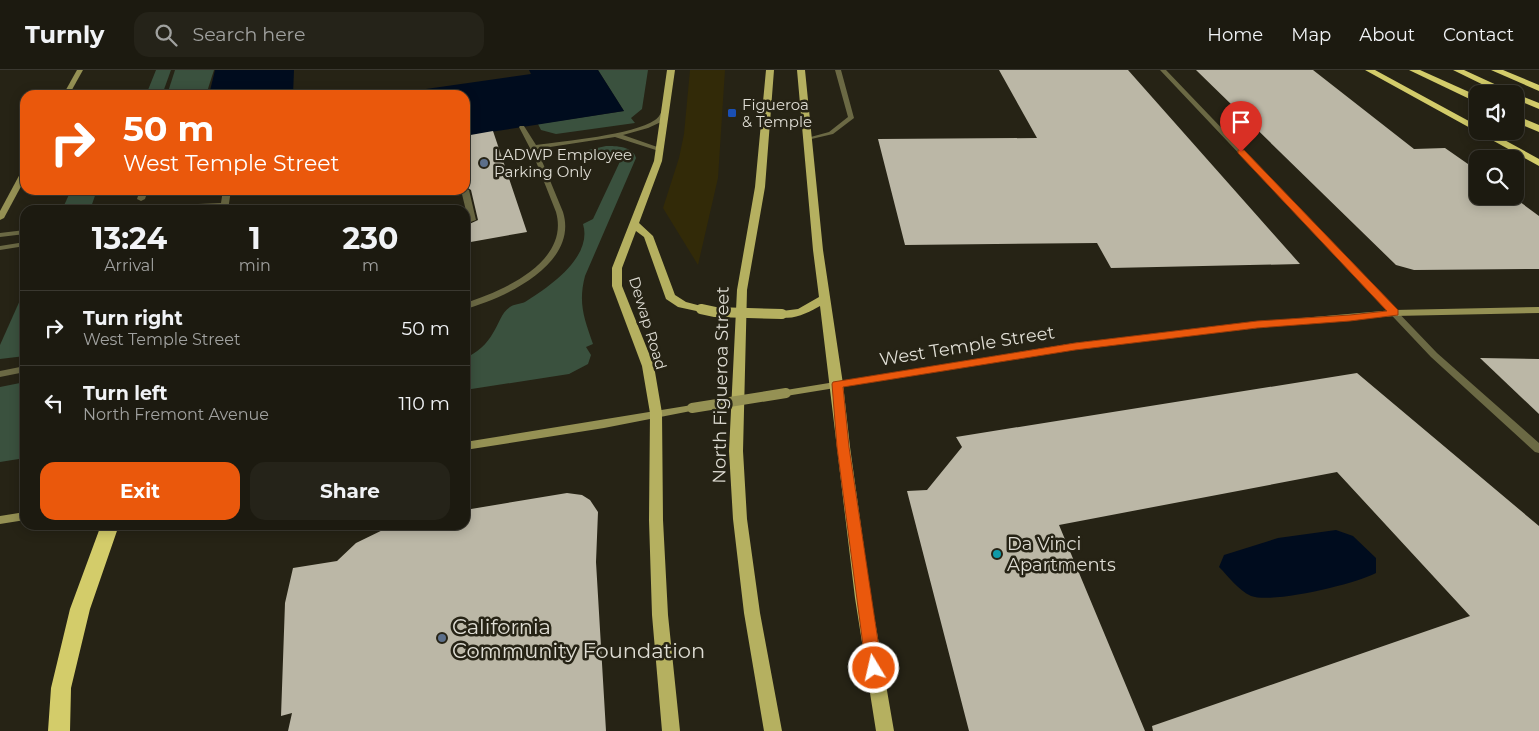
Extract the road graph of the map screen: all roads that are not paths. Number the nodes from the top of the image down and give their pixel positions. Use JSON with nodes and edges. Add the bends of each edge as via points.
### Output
{"nodes":[{"id":1,"x":80,"y":70,"type":"edge"},
{"id":2,"x":671,"y":70,"type":"edge"},
{"id":3,"x":770,"y":70,"type":"edge"},
{"id":4,"x":802,"y":70,"type":"edge"},
{"id":5,"x":838,"y":70,"type":"edge"},
{"id":6,"x":1163,"y":70,"type":"edge"},
{"id":7,"x":1369,"y":70,"type":"edge"},
{"id":8,"x":1413,"y":70,"type":"edge"},
{"id":9,"x":1457,"y":70,"type":"edge"},
{"id":10,"x":1495,"y":70,"type":"edge"},
{"id":11,"x":1516,"y":70,"type":"edge"},
{"id":12,"x":1539,"y":79,"type":"edge"},
{"id":13,"x":1490,"y":85,"type":"edge"},
{"id":14,"x":1539,"y":88,"type":"edge"},
{"id":15,"x":69,"y":90,"type":"edge"},
{"id":16,"x":1469,"y":96,"type":"edge"},
{"id":17,"x":1524,"y":100,"type":"edge"},
{"id":18,"x":1539,"y":106,"type":"edge"},
{"id":19,"x":666,"y":109,"type":"junction"},
{"id":20,"x":1524,"y":122,"type":"edge"},
{"id":21,"x":1469,"y":125,"type":"edge"},
{"id":22,"x":522,"y":127,"type":"dead end"},
{"id":23,"x":1539,"y":129,"type":"edge"},
{"id":24,"x":615,"y":135,"type":"junction"},
{"id":25,"x":809,"y":138,"type":"junction"},
{"id":26,"x":1497,"y":140,"type":"edge"},
{"id":27,"x":535,"y":146,"type":"junction"},
{"id":28,"x":661,"y":150,"type":"junction"},
{"id":29,"x":1539,"y":164,"type":"edge"},
{"id":30,"x":20,"y":181,"type":"edge"},
{"id":31,"x":142,"y":195,"type":"edge"},
{"id":32,"x":141,"y":199,"type":"dead end"},
{"id":33,"x":0,"y":218,"type":"edge"},
{"id":34,"x":633,"y":223,"type":"junction"},
{"id":35,"x":20,"y":233,"type":"edge"},
{"id":36,"x":0,"y":235,"type":"edge"},
{"id":37,"x":20,"y":245,"type":"edge"},
{"id":38,"x":0,"y":248,"type":"edge"},
{"id":39,"x":826,"y":298,"type":"junction"},
{"id":40,"x":470,"y":305,"type":"edge"},
{"id":41,"x":1539,"y":310,"type":"edge"},
{"id":42,"x":1394,"y":313,"type":"junction"},
{"id":43,"x":20,"y":370,"type":"edge"},
{"id":44,"x":0,"y":374,"type":"edge"},
{"id":45,"x":837,"y":384,"type":"junction"},
{"id":46,"x":656,"y":413,"type":"junction"},
{"id":47,"x":470,"y":445,"type":"edge"},
{"id":48,"x":1539,"y":449,"type":"edge"},
{"id":49,"x":20,"y":517,"type":"edge"},
{"id":50,"x":0,"y":520,"type":"edge"},
{"id":51,"x":108,"y":530,"type":"edge"},
{"id":52,"x":59,"y":731,"type":"edge"},
{"id":53,"x":671,"y":731,"type":"edge"},
{"id":54,"x":772,"y":731,"type":"edge"},
{"id":55,"x":885,"y":731,"type":"edge"}],
"edges":[{"from":1,"to":15,"type":"main road"},
{"from":2,"to":19,"type":"main road","name":"Dewap Road"},
{"from":3,"to":54,"type":"main road","name":"North Figueroa Street","via":[[760,187],[742,290],[736,451],[740,519]]},
{"from":4,"to":25,"type":"main road"},
{"from":5,"to":25,"type":"street","via":[[851,118],[831,132]]},
{"from":6,"to":42,"type":"street"},
{"from":7,"to":21,"type":"highway"},
{"from":8,"to":16,"type":"highway"},
{"from":9,"to":13,"type":"highway"},
{"from":10,"to":14,"type":"highway"},
{"from":11,"to":12,"type":"highway"},
{"from":17,"to":18,"type":"highway"},
{"from":19,"to":24,"type":"street","via":[[659,121]]},
{"from":19,"to":28,"type":"main road","name":"Dewap Road"},
{"from":20,"to":23,"type":"highway"},
{"from":22,"to":27,"type":"street"},
{"from":24,"to":27,"type":"street"},
{"from":24,"to":28,"type":"street"},
{"from":25,"to":39,"type":"main road","via":[[818,250]]},
{"from":26,"to":29,"type":"highway"},
{"from":27,"to":40,"type":"street","via":[[563,223],[560,240],[537,270],[483,301]]},
{"from":28,"to":34,"type":"main road","name":"Dewap Road"},
{"from":30,"to":33,"type":"main road"},
{"from":31,"to":32,"type":"street"},
{"from":34,"to":39,"type":"main road","bridge":true,"via":[[648,236],[670,297],[682,305],[714,312],[782,314],[801,312]]},
{"from":34,"to":46,"type":"main road","name":"Dewap Road","via":[[617,268],[617,286],[648,366]]},
{"from":35,"to":36,"type":"street"},
{"from":37,"to":38,"type":"street"},
{"from":39,"to":45,"type":"main road"},
{"from":41,"to":42,"type":"main road","name":"West Temple Street"},
{"from":42,"to":45,"type":"main road","name":"West Temple Street","via":[[1257,324],[1075,346]]},
{"from":42,"to":48,"type":"street","via":[[1451,371]]},
{"from":43,"to":44,"type":"street"},
{"from":45,"to":46,"type":"main road","name":"West Temple Street","bridge":true},
{"from":45,"to":55,"type":"main road","via":[[863,598]]},
{"from":46,"to":47,"type":"main road","name":"West Temple Street"},
{"from":46,"to":53,"type":"main road","name":"Dewap Road","via":[[660,606]]},
{"from":49,"to":50,"type":"main road"},
{"from":51,"to":52,"type":"highway","via":[[80,609],[61,688]]}]}
